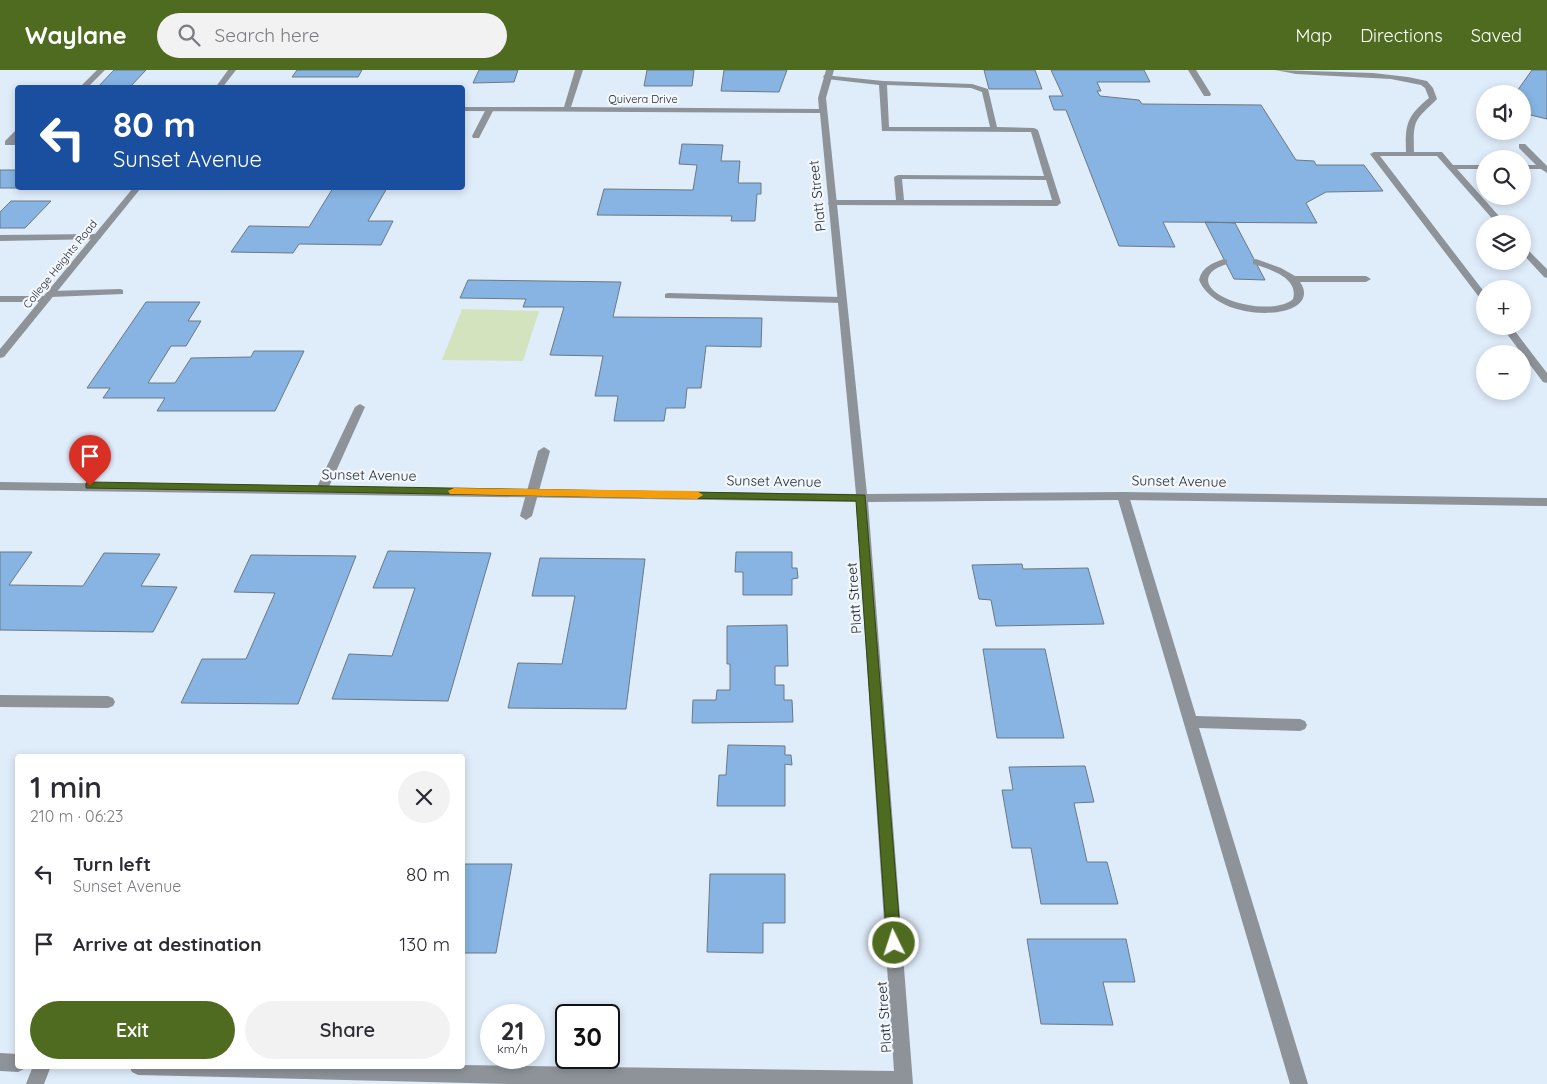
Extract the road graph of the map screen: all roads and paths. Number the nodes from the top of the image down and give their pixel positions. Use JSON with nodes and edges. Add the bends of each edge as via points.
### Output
{"nodes":[{"id":1,"x":101,"y":70,"type":"edge"},
{"id":2,"x":232,"y":70,"type":"edge"},
{"id":3,"x":579,"y":70,"type":"edge"},
{"id":4,"x":1192,"y":70,"type":"edge"},
{"id":5,"x":1279,"y":70,"type":"edge"},
{"id":6,"x":829,"y":74,"type":"edge"},
{"id":7,"x":883,"y":83,"type":"junction"},
{"id":8,"x":85,"y":85,"type":"edge"},
{"id":9,"x":220,"y":85,"type":"edge"},
{"id":10,"x":1207,"y":94,"type":"dead end"},
{"id":11,"x":465,"y":109,"type":"edge"},
{"id":12,"x":490,"y":109,"type":"junction"},
{"id":13,"x":567,"y":110,"type":"junction"},
{"id":14,"x":824,"y":111,"type":"junction"},
{"id":15,"x":994,"y":130,"type":"junction"},
{"id":16,"x":15,"y":136,"type":"edge"},
{"id":17,"x":476,"y":136,"type":"dead end"},
{"id":18,"x":15,"y":143,"type":"edge"},
{"id":19,"x":1522,"y":146,"type":"dead end"},
{"id":20,"x":1410,"y":154,"type":"junction"},
{"id":21,"x":1451,"y":167,"type":"junction"},
{"id":22,"x":1476,"y":167,"type":"edge"},
{"id":23,"x":1531,"y":168,"type":"edge"},
{"id":24,"x":1545,"y":169,"type":"edge"},
{"id":25,"x":1050,"y":178,"type":"junction"},
{"id":26,"x":135,"y":190,"type":"edge"},
{"id":27,"x":832,"y":203,"type":"junction"},
{"id":28,"x":900,"y":203,"type":"junction"},
{"id":29,"x":1494,"y":215,"type":"edge"},
{"id":30,"x":97,"y":237,"type":"junction"},
{"id":31,"x":0,"y":238,"type":"edge"},
{"id":32,"x":1531,"y":258,"type":"edge"},
{"id":33,"x":1224,"y":262,"type":"dead end"},
{"id":34,"x":1256,"y":262,"type":"dead end"},
{"id":35,"x":1547,"y":275,"type":"edge"},
{"id":36,"x":1293,"y":279,"type":"junction"},
{"id":37,"x":1366,"y":279,"type":"dead end"},
{"id":38,"x":1476,"y":287,"type":"edge"},
{"id":39,"x":120,"y":292,"type":"dead end"},
{"id":40,"x":48,"y":296,"type":"junction"},
{"id":41,"x":668,"y":296,"type":"dead end"},
{"id":42,"x":0,"y":299,"type":"edge"},
{"id":43,"x":842,"y":300,"type":"junction"},
{"id":44,"x":1513,"y":335,"type":"edge"},
{"id":45,"x":0,"y":355,"type":"edge"},
{"id":46,"x":1547,"y":380,"type":"edge"},
{"id":47,"x":360,"y":407,"type":"dead end"},
{"id":48,"x":544,"y":451,"type":"dead end"},
{"id":49,"x":0,"y":486,"type":"edge"},
{"id":50,"x":322,"y":489,"type":"junction"},
{"id":51,"x":532,"y":492,"type":"junction"},
{"id":52,"x":1123,"y":496,"type":"junction"},
{"id":53,"x":861,"y":498,"type":"junction"},
{"id":54,"x":1547,"y":502,"type":"edge"},
{"id":55,"x":526,"y":516,"type":"dead end"},
{"id":56,"x":0,"y":701,"type":"edge"},
{"id":57,"x":108,"y":702,"type":"dead end"},
{"id":58,"x":1190,"y":722,"type":"junction"},
{"id":59,"x":1300,"y":725,"type":"dead end"},
{"id":60,"x":0,"y":1062,"type":"edge"},
{"id":61,"x":15,"y":1063,"type":"edge"},
{"id":62,"x":41,"y":1069,"type":"edge"},
{"id":63,"x":263,"y":1069,"type":"edge"},
{"id":64,"x":904,"y":1082,"type":"edge"},
{"id":65,"x":35,"y":1084,"type":"edge"},
{"id":66,"x":1299,"y":1084,"type":"edge"}],
"edges":[{"from":1,"to":8,"type":"street"},
{"from":2,"to":9,"type":"street"},
{"from":3,"to":13,"type":"street"},
{"from":4,"to":10,"type":"street"},
{"from":5,"to":20,"type":"street","via":[[1391,72],[1425,83],[1433,99],[1414,113],[1409,126]]},
{"from":6,"to":7,"type":"street"},
{"from":6,"to":14,"type":"street","name":"Platt Street","via":[[822,98]]},
{"from":7,"to":15,"type":"street","via":[[972,86],[985,92]]},
{"from":7,"to":15,"type":"street","via":[[885,129]]},
{"from":11,"to":12,"type":"street","name":"Quivera Drive"},
{"from":12,"to":13,"type":"street","name":"Quivera Drive"},
{"from":12,"to":17,"type":"street"},
{"from":13,"to":14,"type":"street","name":"Quivera Drive"},
{"from":14,"to":27,"type":"street","name":"Platt Street"},
{"from":15,"to":25,"type":"street","via":[[1034,130]]},
{"from":16,"to":18,"type":"street","via":[[8,143]]},
{"from":19,"to":24,"type":"street"},
{"from":20,"to":21,"type":"street","via":[[1439,154]]},
{"from":20,"to":38,"type":"street","via":[[1374,154]]},
{"from":21,"to":22,"type":"street"},
{"from":21,"to":29,"type":"street"},
{"from":23,"to":24,"type":"street"},
{"from":25,"to":28,"type":"street","via":[[898,178]]},
{"from":25,"to":28,"type":"street","via":[[1057,203]]},
{"from":26,"to":30,"type":"street","name":"College Heights Road"},
{"from":27,"to":28,"type":"street"},
{"from":27,"to":43,"type":"street","name":"Platt Street"},
{"from":30,"to":31,"type":"street"},
{"from":30,"to":40,"type":"street","name":"College Heights Road"},
{"from":32,"to":35,"type":"street"},
{"from":33,"to":36,"type":"street","via":[[1213,265],[1203,278],[1206,286],[1219,298],[1240,307],[1271,310],[1295,303],[1299,287]]},
{"from":34,"to":36,"type":"street"},
{"from":36,"to":37,"type":"street"},
{"from":39,"to":40,"type":"street"},
{"from":40,"to":42,"type":"street"},
{"from":40,"to":45,"type":"street","name":"College Heights Road"},
{"from":41,"to":43,"type":"street"},
{"from":43,"to":53,"type":"street","name":"Platt Street"},
{"from":44,"to":46,"type":"street"},
{"from":47,"to":50,"type":"street"},
{"from":48,"to":51,"type":"street"},
{"from":49,"to":50,"type":"street","name":"Sunset Avenue"},
{"from":50,"to":51,"type":"street","name":"Sunset Avenue"},
{"from":51,"to":53,"type":"street","name":"Sunset Avenue"},
{"from":51,"to":55,"type":"street"},
{"from":52,"to":53,"type":"street","name":"Sunset Avenue"},
{"from":52,"to":54,"type":"street","name":"Sunset Avenue"},
{"from":52,"to":58,"type":"street"},
{"from":53,"to":64,"type":"street","name":"Platt Street"},
{"from":56,"to":57,"type":"street"},
{"from":58,"to":59,"type":"street"},
{"from":58,"to":66,"type":"street"},
{"from":60,"to":61,"type":"street"},
{"from":62,"to":65,"type":"street"},
{"from":63,"to":64,"type":"street"}]}
